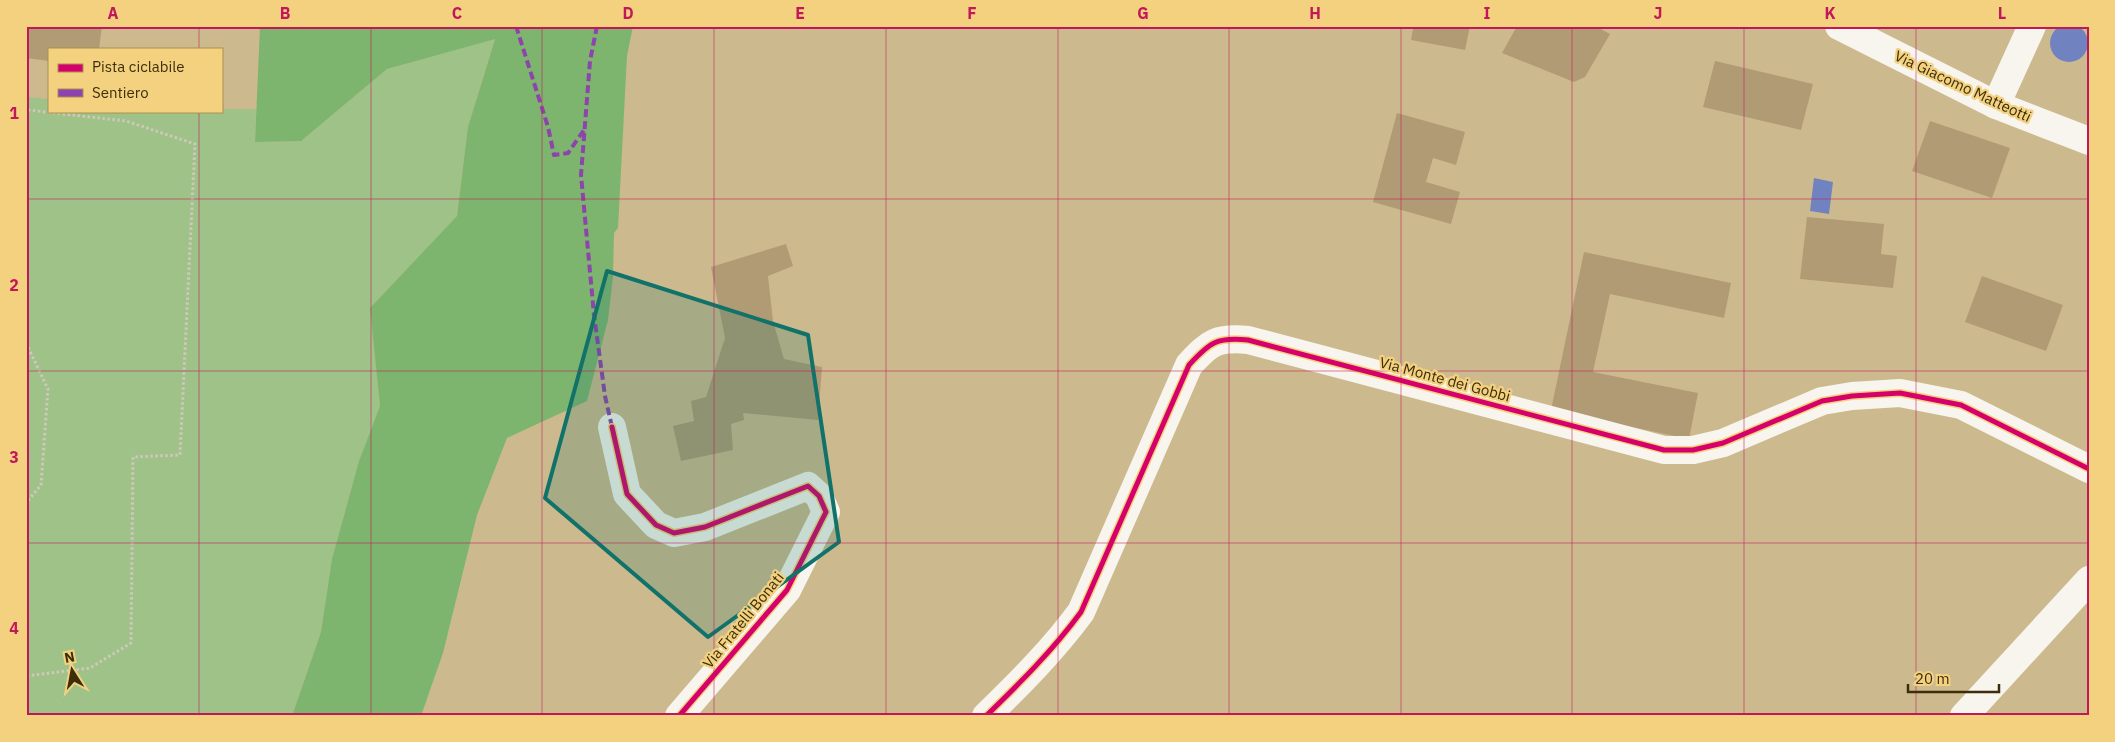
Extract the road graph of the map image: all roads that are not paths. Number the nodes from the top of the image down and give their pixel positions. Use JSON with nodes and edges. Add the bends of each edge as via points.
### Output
{"nodes":[{"id":1,"x":1839,"y":26,"type":"edge"},
{"id":2,"x":2032,"y":26,"type":"edge"},
{"id":3,"x":1996,"y":105,"type":"junction"},
{"id":4,"x":2089,"y":141,"type":"edge"},
{"id":5,"x":612,"y":427,"type":"dead end"},
{"id":6,"x":2089,"y":469,"type":"edge"},
{"id":7,"x":2089,"y":580,"type":"edge"},
{"id":8,"x":1969,"y":713,"type":"edge"},
{"id":9,"x":679,"y":716,"type":"edge"},
{"id":10,"x":986,"y":716,"type":"edge"}],
"edges":[{"from":1,"to":3,"type":"street","name":"Via Giacomo Matteotti"},
{"from":2,"to":3,"type":"street"},
{"from":3,"to":4,"type":"street","name":"Via Giacomo Matteotti"},
{"from":5,"to":9,"type":"street","name":"Via Fratelli Bonati","via":[[626,494],[656,525],[674,533],[705,527],[808,486],[819,496],[826,512],[788,590]]},
{"from":6,"to":10,"type":"street","name":"Via Monte dei Gobbi","via":[[1961,405],[1900,393],[1822,401],[1723,443],[1693,450],[1664,450],[1248,340],[1228,338],[1207,346],[1190,365],[1081,612],[1046,655]]},
{"from":7,"to":8,"type":"street"}]}
